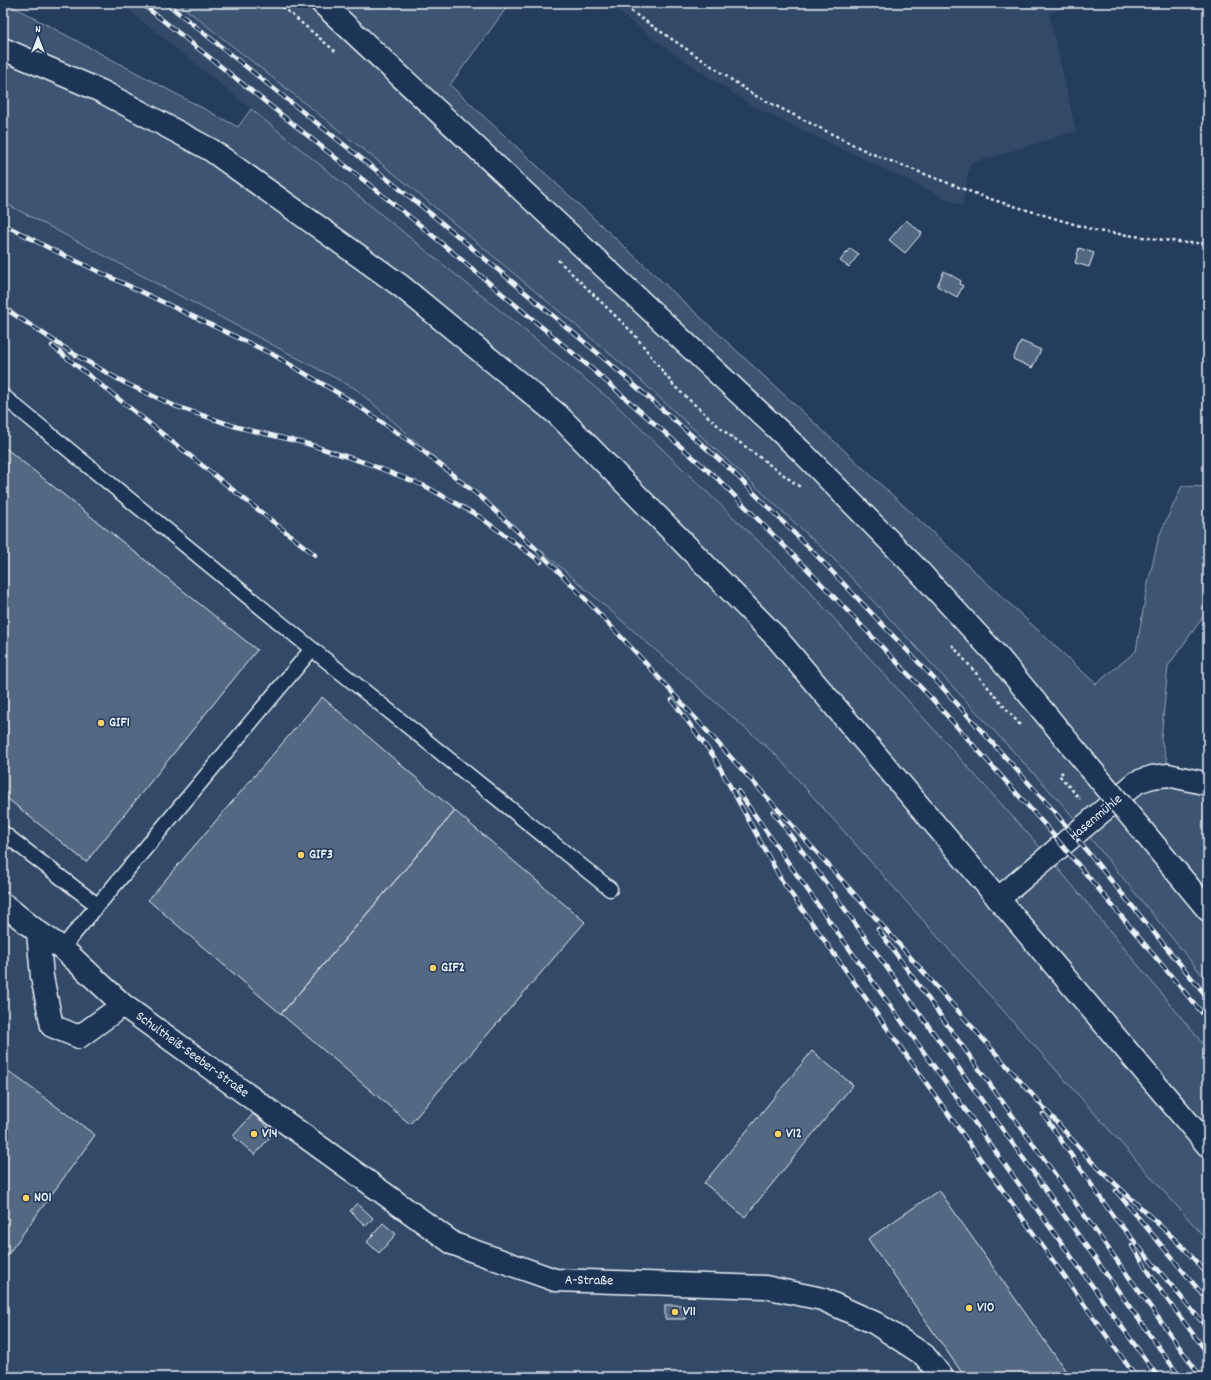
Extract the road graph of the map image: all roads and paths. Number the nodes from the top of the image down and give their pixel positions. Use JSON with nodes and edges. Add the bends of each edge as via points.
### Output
{"nodes":[{"id":1,"x":278,"y":3,"type":"edge"},
{"id":2,"x":322,"y":3,"type":"edge"},
{"id":3,"x":622,"y":3,"type":"edge"},
{"id":4,"x":3,"y":49,"type":"edge"},
{"id":5,"x":341,"y":57,"type":"dead end"},
{"id":6,"x":1208,"y":244,"type":"edge"},
{"id":7,"x":555,"y":257,"type":"dead end"},
{"id":8,"x":3,"y":396,"type":"edge"},
{"id":9,"x":802,"y":488,"type":"dead end"},
{"id":10,"x":947,"y":640,"type":"dead end"},
{"id":11,"x":312,"y":649,"type":"junction"},
{"id":12,"x":1023,"y":728,"type":"dead end"},
{"id":13,"x":1058,"y":766,"type":"dead end"},
{"id":14,"x":1208,"y":784,"type":"edge"},
{"id":15,"x":1078,"y":797,"type":"dead end"},
{"id":16,"x":3,"y":833,"type":"edge"},
{"id":17,"x":610,"y":889,"type":"dead end"},
{"id":18,"x":998,"y":899,"type":"junction"},
{"id":19,"x":3,"y":904,"type":"edge"},
{"id":20,"x":97,"y":906,"type":"junction"},
{"id":21,"x":1208,"y":910,"type":"edge"},
{"id":22,"x":38,"y":932,"type":"junction"},
{"id":23,"x":62,"y":948,"type":"junction"},
{"id":24,"x":123,"y":1005,"type":"junction"},
{"id":25,"x":261,"y":1106,"type":"joint"},
{"id":26,"x":1208,"y":1146,"type":"edge"},
{"id":27,"x":942,"y":1377,"type":"edge"}],
"edges":[{"from":1,"to":5,"type":"path"},
{"from":2,"to":21,"type":"main road","bridge":true,"via":[[804,453],[1000,659]]},
{"from":3,"to":6,"type":"path","via":[[754,94],[870,153],[987,198],[1097,231]]},
{"from":4,"to":18,"type":"main road","via":[[101,91],[211,150],[401,286],[558,415],[776,637]]},
{"from":7,"to":9,"type":"path","via":[[634,334],[674,386],[724,430]]},
{"from":8,"to":11,"type":"lane"},
{"from":10,"to":12,"type":"path"},
{"from":11,"to":17,"type":"lane"},
{"from":11,"to":20,"type":"lane"},
{"from":13,"to":15,"type":"path","via":[[1064,772],[1059,775]]},
{"from":14,"to":18,"type":"main road","name":"Hasenmühle","via":[[1168,775],[1137,782]]},
{"from":16,"to":20,"type":"lane"},
{"from":18,"to":26,"type":"main road"},
{"from":19,"to":22,"type":"main road","name":"Schultheiß-Seeber-Straße"},
{"from":20,"to":23,"type":"lane"},
{"from":22,"to":23,"type":"main road","name":"Schultheiß-Seeber-Straße"},
{"from":22,"to":24,"type":"main road","name":"Schultheiß-Seeber-Straße","via":[[42,977],[52,1026],[79,1037]]},
{"from":23,"to":24,"type":"main road","name":"Schultheiß-Seeber-Straße"},
{"from":24,"to":25,"type":"main road","name":"Schultheiß-Seeber-Straße"},
{"from":25,"to":27,"type":"main road","name":"A-Straße","via":[[454,1244],[555,1280],[765,1287],[822,1299],[874,1323],[924,1355]]}]}
